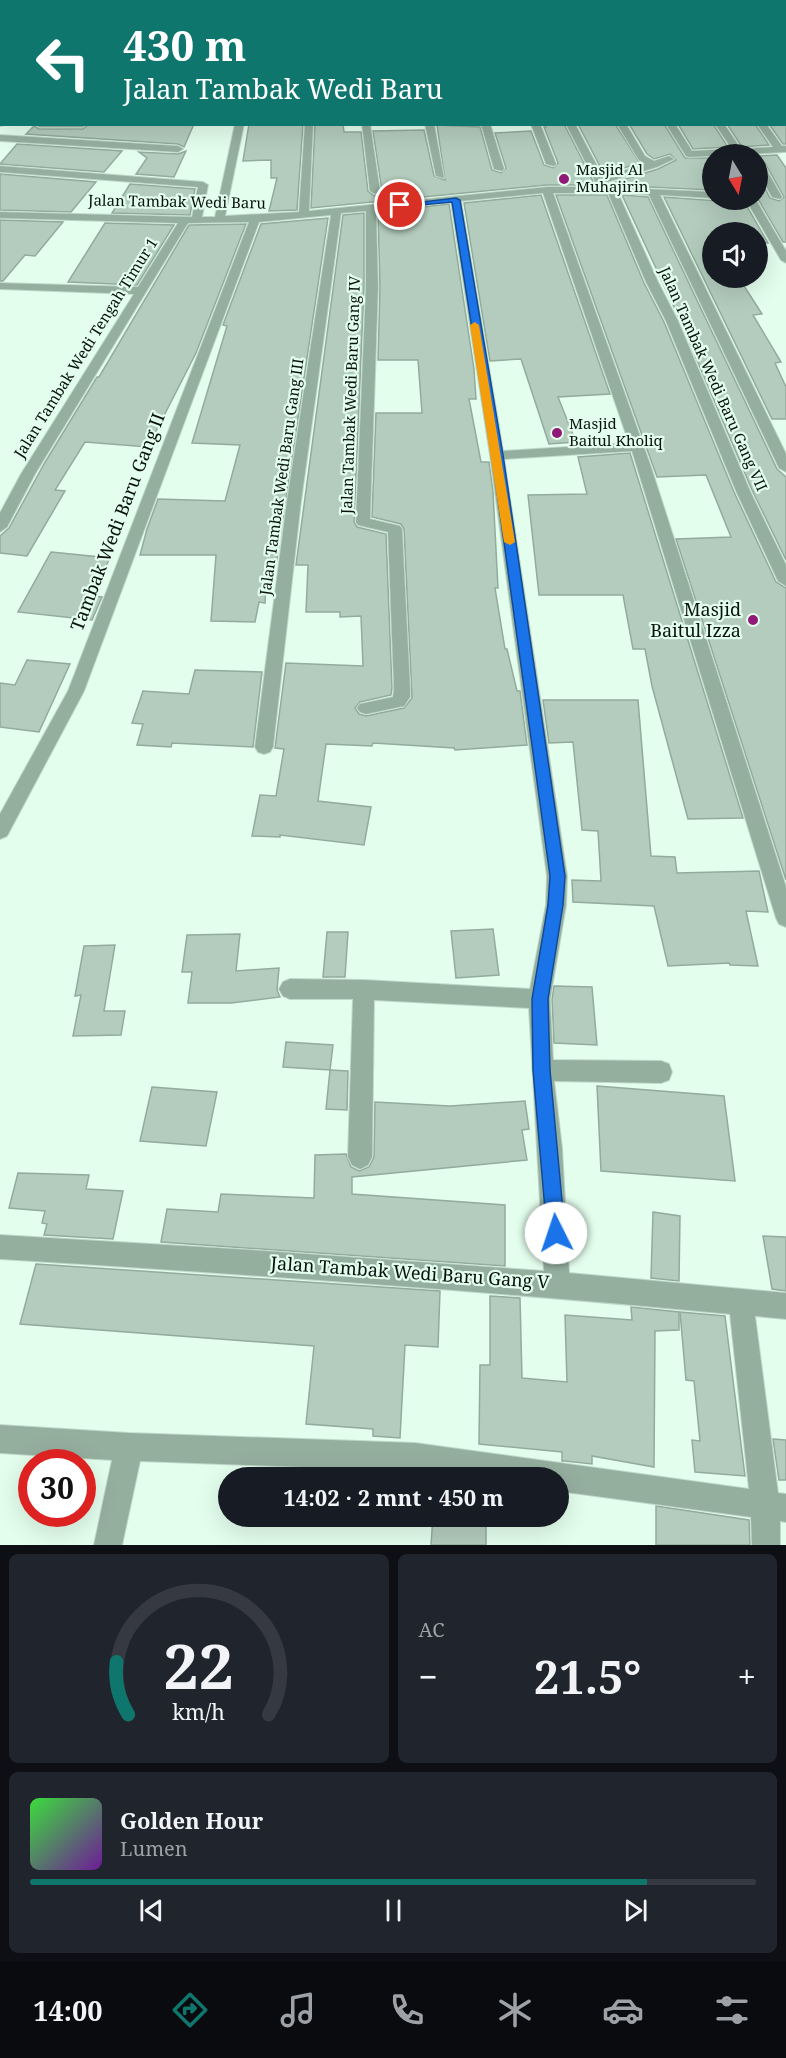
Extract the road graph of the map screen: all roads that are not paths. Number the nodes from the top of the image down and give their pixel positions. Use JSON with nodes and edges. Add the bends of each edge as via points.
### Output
{"nodes":[{"id":1,"x":240,"y":126,"type":"edge"},
{"id":2,"x":309,"y":126,"type":"edge"},
{"id":3,"x":366,"y":126,"type":"edge"},
{"id":4,"x":429,"y":126,"type":"edge"},
{"id":5,"x":486,"y":126,"type":"edge"},
{"id":6,"x":536,"y":126,"type":"edge"},
{"id":7,"x":571,"y":126,"type":"edge"},
{"id":8,"x":622,"y":126,"type":"edge"},
{"id":9,"x":671,"y":126,"type":"edge"},
{"id":10,"x":720,"y":126,"type":"edge"},
{"id":11,"x":763,"y":126,"type":"edge"},
{"id":12,"x":0,"y":138,"type":"edge"},
{"id":13,"x":733,"y":144,"type":"edge"},
{"id":14,"x":178,"y":149,"type":"dead end"},
{"id":15,"x":783,"y":149,"type":"edge"},
{"id":16,"x":768,"y":151,"type":"edge"},
{"id":17,"x":702,"y":153,"type":"edge"},
{"id":18,"x":669,"y":159,"type":"dead end"},
{"id":19,"x":551,"y":164,"type":"dead end"},
{"id":20,"x":654,"y":165,"type":"junction"},
{"id":21,"x":0,"y":169,"type":"edge"},
{"id":22,"x":499,"y":169,"type":"dead end"},
{"id":23,"x":441,"y":176,"type":"dead end"},
{"id":24,"x":768,"y":181,"type":"edge"},
{"id":25,"x":599,"y":185,"type":"junction"},
{"id":26,"x":547,"y":190,"type":"junction"},
{"id":27,"x":612,"y":190,"type":"junction"},
{"id":28,"x":375,"y":191,"type":"dead end"},
{"id":29,"x":653,"y":192,"type":"junction"},
{"id":30,"x":702,"y":194,"type":"edge"},
{"id":31,"x":777,"y":197,"type":"edge"},
{"id":32,"x":456,"y":200,"type":"junction"},
{"id":33,"x":371,"y":208,"type":"junction"},
{"id":34,"x":757,"y":210,"type":"edge"},
{"id":35,"x":336,"y":212,"type":"junction"},
{"id":36,"x":0,"y":215,"type":"edge"},
{"id":37,"x":304,"y":215,"type":"junction"},
{"id":38,"x":220,"y":218,"type":"junction"},
{"id":39,"x":255,"y":219,"type":"junction"},
{"id":40,"x":191,"y":220,"type":"junction"},
{"id":41,"x":786,"y":260,"type":"edge"},
{"id":42,"x":0,"y":286,"type":"edge"},
{"id":43,"x":143,"y":291,"type":"junction"},
{"id":44,"x":637,"y":447,"type":"junction"},
{"id":45,"x":497,"y":455,"type":"junction"},
{"id":46,"x":786,"y":468,"type":"edge"},
{"id":47,"x":0,"y":527,"type":"edge"},
{"id":48,"x":786,"y":581,"type":"edge"},
{"id":49,"x":366,"y":708,"type":"dead end"},
{"id":50,"x":264,"y":747,"type":"dead end"},
{"id":51,"x":0,"y":831,"type":"edge"},
{"id":52,"x":786,"y":918,"type":"edge"},
{"id":53,"x":290,"y":989,"type":"dead end"},
{"id":54,"x":364,"y":990,"type":"junction"},
{"id":55,"x":540,"y":999,"type":"junction"},
{"id":56,"x":542,"y":1070,"type":"junction"},
{"id":57,"x":661,"y":1072,"type":"dead end"},
{"id":58,"x":360,"y":1157,"type":"dead end"},
{"id":59,"x":0,"y":1247,"type":"edge"},
{"id":60,"x":557,"y":1285,"type":"junction"},
{"id":61,"x":741,"y":1302,"type":"junction"},
{"id":62,"x":786,"y":1306,"type":"edge"},
{"id":63,"x":0,"y":1439,"type":"edge"},
{"id":64,"x":129,"y":1447,"type":"junction"},
{"id":65,"x":776,"y":1507,"type":"edge"},
{"id":66,"x":108,"y":1545,"type":"edge"},
{"id":67,"x":766,"y":1545,"type":"edge"}],
"edges":[{"from":1,"to":38,"type":"street"},
{"from":2,"to":37,"type":"street"},
{"from":3,"to":28,"type":"street"},
{"from":4,"to":23,"type":"street"},
{"from":5,"to":22,"type":"street"},
{"from":6,"to":19,"type":"street"},
{"from":7,"to":25,"type":"street"},
{"from":8,"to":20,"type":"street","via":[[642,158]]},
{"from":9,"to":17,"type":"street","via":[[689,154]]},
{"from":10,"to":13,"type":"street"},
{"from":11,"to":15,"type":"street"},
{"from":12,"to":14,"type":"street"},
{"from":15,"to":16,"type":"street"},
{"from":18,"to":20,"type":"street"},
{"from":20,"to":25,"type":"street"},
{"from":21,"to":40,"type":"street","name":"Jalan Tambak Wedi Tengah Timur 1","via":[[202,185]]},
{"from":24,"to":31,"type":"street"},
{"from":25,"to":26,"type":"street","name":"Jalan Tambak Wedi Baru"},
{"from":25,"to":27,"type":"street","name":"Jalan Tambak Wedi Baru"},
{"from":26,"to":32,"type":"street","name":"Jalan Tambak Wedi Baru"},
{"from":26,"to":44,"type":"street"},
{"from":27,"to":29,"type":"street","name":"Jalan Tambak Wedi Baru"},
{"from":27,"to":48,"type":"street","name":"Jalan Tambak Wedi Baru Gang VII"},
{"from":29,"to":30,"type":"street","name":"Jalan Tambak Wedi Baru"},
{"from":29,"to":46,"type":"street"},
{"from":32,"to":33,"type":"street","name":"Jalan Tambak Wedi Baru"},
{"from":32,"to":45,"type":"street","name":"Jalan Tambak Wedi Baru Gang V"},
{"from":33,"to":35,"type":"street","name":"Jalan Tambak Wedi Baru"},
{"from":33,"to":49,"type":"street","name":"Jalan Tambak Wedi Baru Gang IV","via":[[372,287],[363,522],[395,529],[402,697],[398,702]]},
{"from":34,"to":41,"type":"street"},
{"from":35,"to":37,"type":"street","name":"Jalan Tambak Wedi Baru"},
{"from":35,"to":50,"type":"street","name":"Jalan Tambak Wedi Baru Gang III","via":[[294,501]]},
{"from":36,"to":40,"type":"street","name":"Jalan Tambak Wedi Baru"},
{"from":37,"to":39,"type":"street","name":"Jalan Tambak Wedi Baru"},
{"from":38,"to":39,"type":"street","name":"Jalan Tambak Wedi Baru"},
{"from":38,"to":40,"type":"street","name":"Jalan Tambak Wedi Baru"},
{"from":39,"to":51,"type":"street","name":"Tambak Wedi Baru Gang II","via":[[76,691]]},
{"from":40,"to":43,"type":"street","name":"Jalan Tambak Wedi Tengah Timur 1"},
{"from":42,"to":43,"type":"street"},
{"from":43,"to":47,"type":"street","name":"Jalan Tambak Wedi Tengah Timur 1","via":[[28,474]]},
{"from":44,"to":45,"type":"street"},
{"from":44,"to":52,"type":"street"},
{"from":45,"to":55,"type":"street","name":"Jalan Tambak Wedi Baru Gang V","via":[[557,876]]},
{"from":53,"to":54,"type":"street"},
{"from":54,"to":55,"type":"street"},
{"from":54,"to":58,"type":"street"},
{"from":55,"to":56,"type":"street","name":"Jalan Tambak Wedi Baru Gang V"},
{"from":56,"to":57,"type":"street"},
{"from":56,"to":60,"type":"street","name":"Jalan Tambak Wedi Baru Gang V"},
{"from":59,"to":60,"type":"street","name":"Jalan Tambak Wedi Baru Gang V"},
{"from":60,"to":61,"type":"street"},
{"from":61,"to":62,"type":"street"},
{"from":61,"to":65,"type":"street"},
{"from":63,"to":64,"type":"street"},
{"from":64,"to":65,"type":"street","via":[[415,1457]]},
{"from":64,"to":66,"type":"street"},
{"from":65,"to":67,"type":"street"}]}
